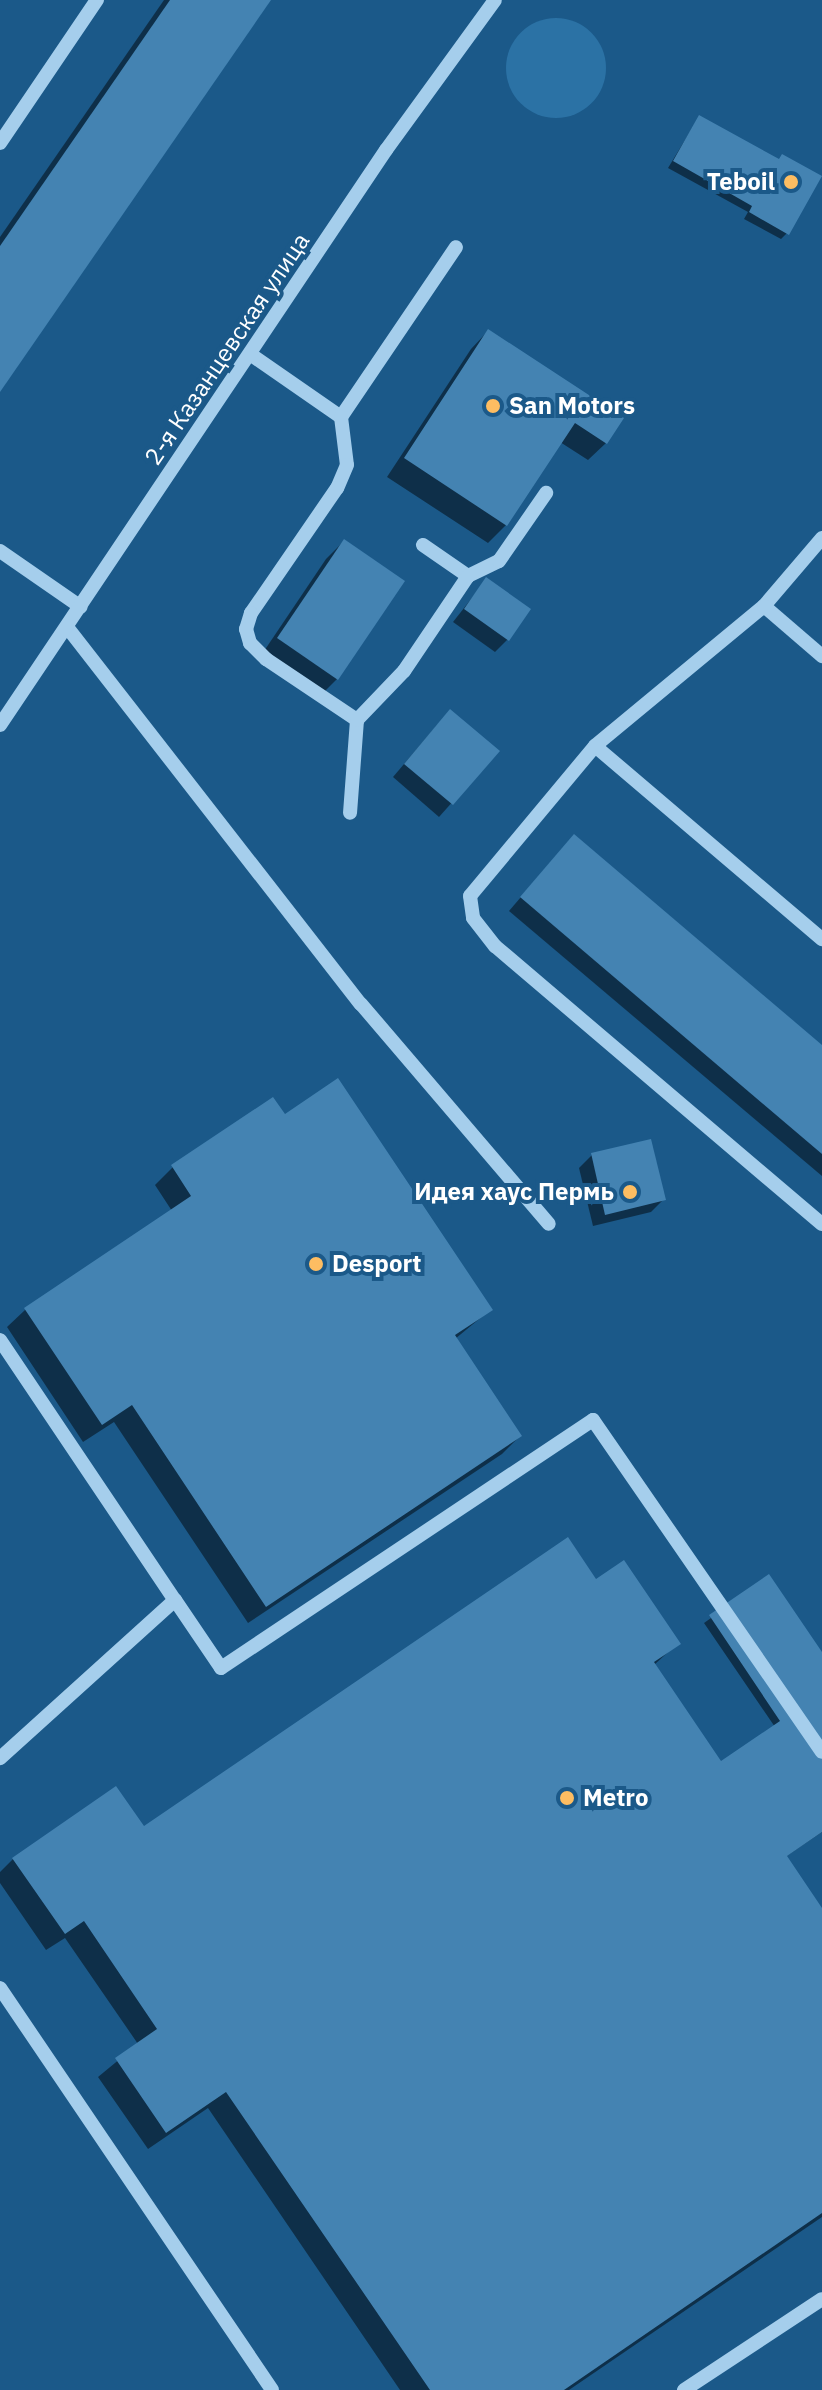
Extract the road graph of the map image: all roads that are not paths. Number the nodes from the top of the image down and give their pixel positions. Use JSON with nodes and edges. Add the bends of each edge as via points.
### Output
{"nodes":[{"id":1,"x":97,"y":0,"type":"edge"},
{"id":2,"x":495,"y":0,"type":"edge"},
{"id":3,"x":0,"y":143,"type":"edge"},
{"id":4,"x":456,"y":247,"type":"dead end"},
{"id":5,"x":250,"y":354,"type":"junction"},
{"id":6,"x":341,"y":417,"type":"junction"},
{"id":7,"x":546,"y":493,"type":"dead end"},
{"id":8,"x":822,"y":538,"type":"edge"},
{"id":9,"x":423,"y":545,"type":"dead end"},
{"id":10,"x":0,"y":551,"type":"edge"},
{"id":11,"x":468,"y":576,"type":"junction"},
{"id":12,"x":764,"y":606,"type":"junction"},
{"id":13,"x":81,"y":607,"type":"junction"},
{"id":14,"x":67,"y":627,"type":"junction"},
{"id":15,"x":822,"y":656,"type":"edge"},
{"id":16,"x":357,"y":720,"type":"junction"},
{"id":17,"x":0,"y":725,"type":"edge"},
{"id":18,"x":595,"y":746,"type":"junction"},
{"id":19,"x":350,"y":813,"type":"dead end"},
{"id":20,"x":822,"y":939,"type":"edge"},
{"id":21,"x":549,"y":1224,"type":"dead end"},
{"id":22,"x":822,"y":1224,"type":"edge"},
{"id":23,"x":0,"y":1340,"type":"edge"},
{"id":24,"x":175,"y":1600,"type":"junction"},
{"id":25,"x":822,"y":1752,"type":"edge"},
{"id":26,"x":0,"y":1758,"type":"edge"},
{"id":27,"x":0,"y":1988,"type":"edge"},
{"id":28,"x":822,"y":2299,"type":"edge"},
{"id":29,"x":272,"y":2390,"type":"edge"},
{"id":30,"x":684,"y":2390,"type":"edge"}],
"edges":[{"from":1,"to":3,"type":"street"},
{"from":2,"to":5,"type":"street","name":"2-я Казанцевская улица","via":[[386,150]]},
{"from":4,"to":6,"type":"street"},
{"from":5,"to":6,"type":"street"},
{"from":5,"to":13,"type":"street","name":"2-я Казанцевская улица"},
{"from":6,"to":16,"type":"street","via":[[347,465],[337,488],[251,613],[246,629],[250,643],[266,659]]},
{"from":7,"to":11,"type":"street","via":[[499,561]]},
{"from":8,"to":12,"type":"street"},
{"from":9,"to":11,"type":"street"},
{"from":10,"to":13,"type":"street"},
{"from":11,"to":16,"type":"street","via":[[404,671]]},
{"from":12,"to":15,"type":"street"},
{"from":12,"to":18,"type":"street"},
{"from":13,"to":14,"type":"street","name":"2-я Казанцевская улица"},
{"from":14,"to":17,"type":"street","name":"2-я Казанцевская улица"},
{"from":14,"to":21,"type":"street","via":[[361,1004]]},
{"from":16,"to":19,"type":"street"},
{"from":18,"to":20,"type":"street"},
{"from":18,"to":22,"type":"street","via":[[470,896],[473,918],[495,946]]},
{"from":23,"to":24,"type":"street"},
{"from":24,"to":25,"type":"street","via":[[221,1668],[593,1420]]},
{"from":24,"to":26,"type":"street"},
{"from":27,"to":29,"type":"street"},
{"from":28,"to":30,"type":"street"}]}
